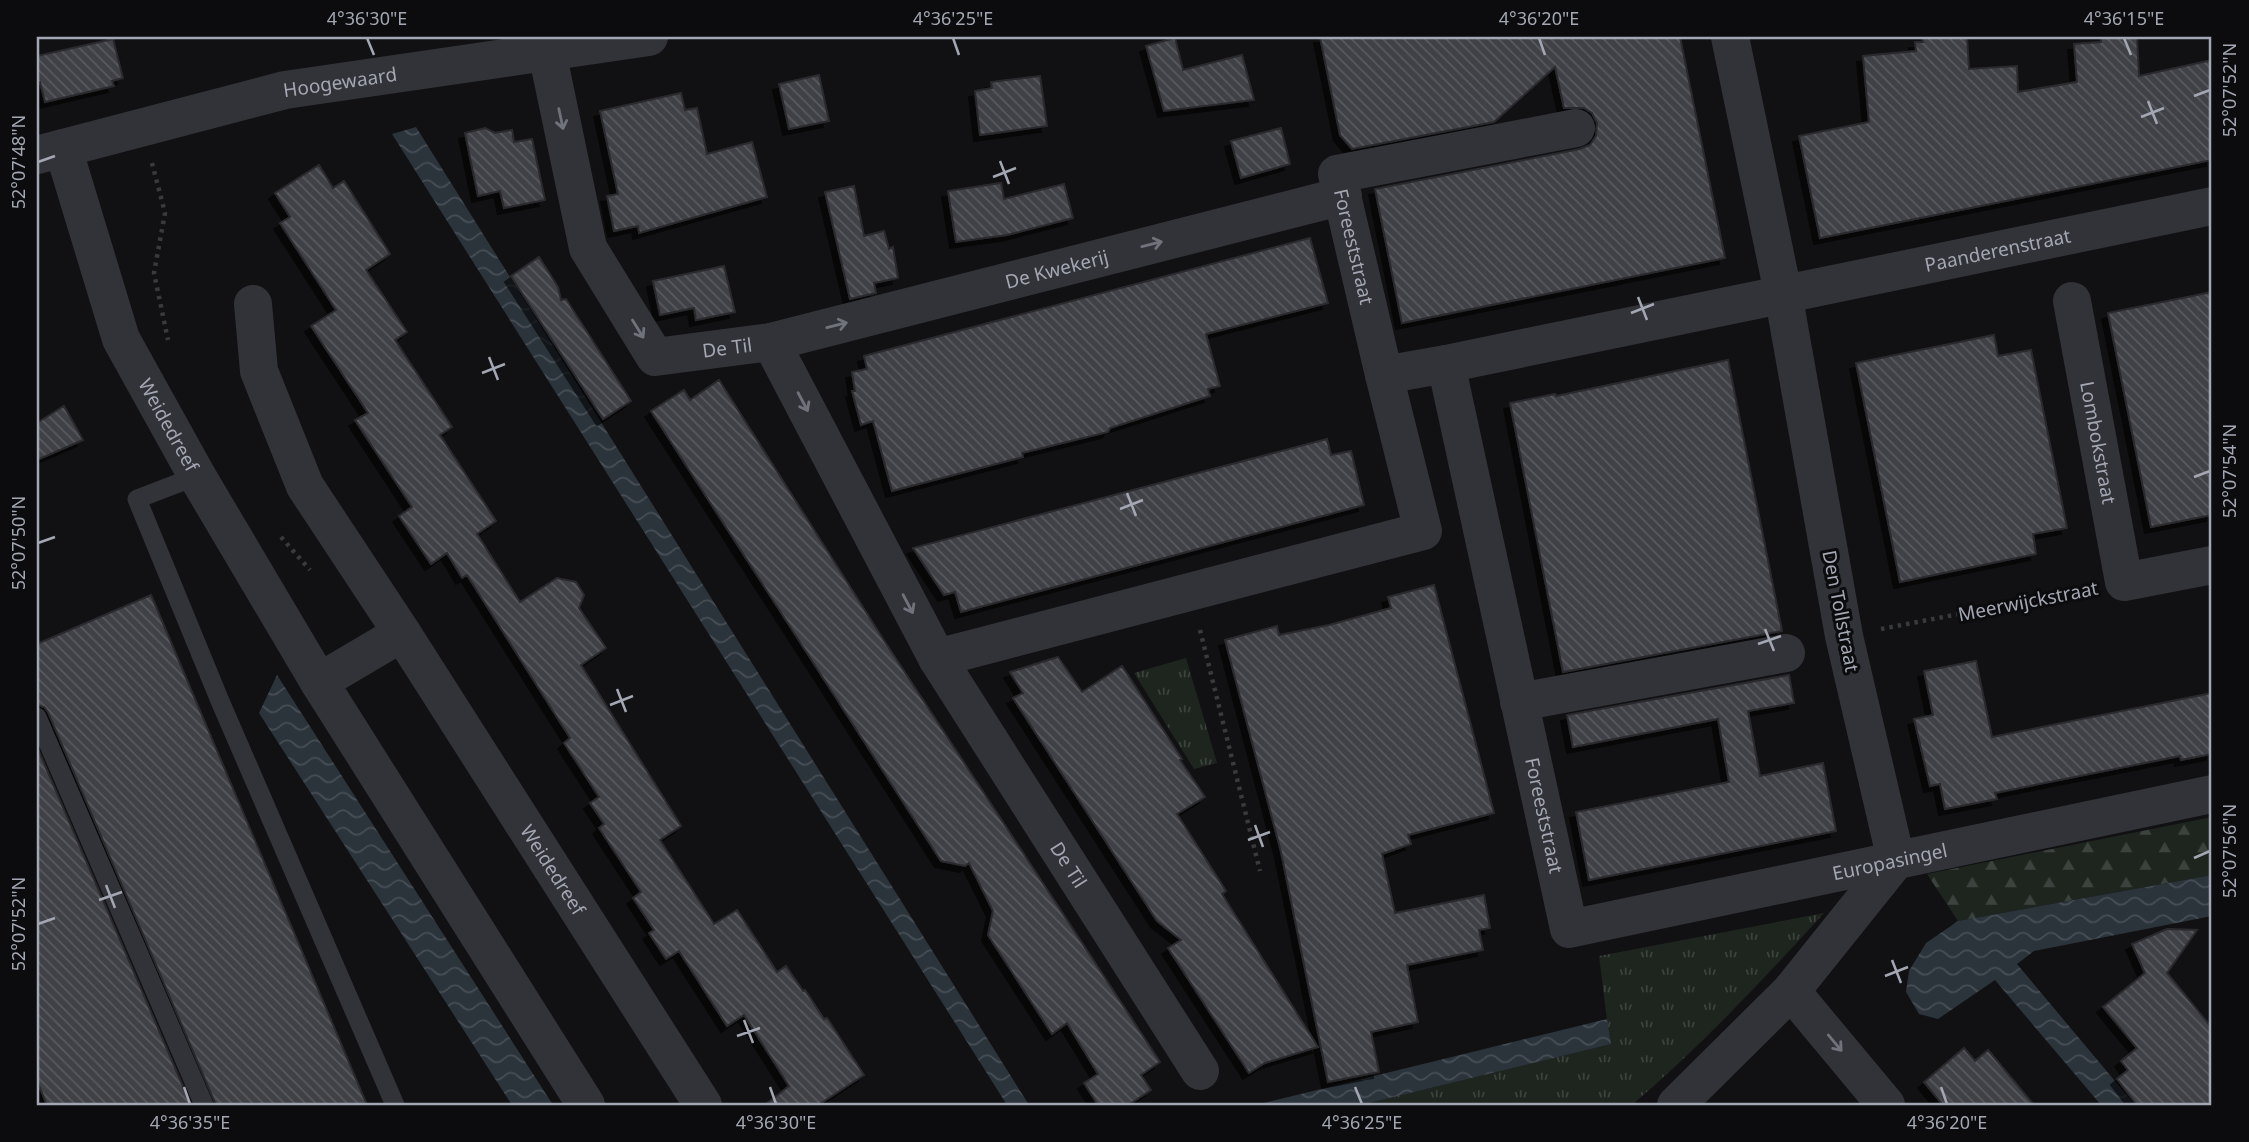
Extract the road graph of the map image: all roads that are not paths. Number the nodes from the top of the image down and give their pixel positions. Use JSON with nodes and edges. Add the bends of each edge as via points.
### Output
{"nodes":[{"id":1,"x":649,"y":37,"type":"edge"},
{"id":2,"x":1730,"y":37,"type":"edge"},
{"id":3,"x":547,"y":52,"type":"junction"},
{"id":4,"x":1576,"y":128,"type":"dead end"},
{"id":5,"x":50,"y":152,"type":"edge"},
{"id":6,"x":1343,"y":196,"type":"junction"},
{"id":7,"x":2212,"y":206,"type":"edge"},
{"id":8,"x":1783,"y":293,"type":"junction"},
{"id":9,"x":2072,"y":301,"type":"dead end"},
{"id":10,"x":253,"y":304,"type":"dead end"},
{"id":11,"x":771,"y":342,"type":"junction"},
{"id":12,"x":1446,"y":365,"type":"junction"},
{"id":13,"x":1384,"y":375,"type":"junction"},
{"id":14,"x":197,"y":476,"type":"junction"},
{"id":15,"x":2212,"y":565,"type":"edge"},
{"id":16,"x":2124,"y":582,"type":"joint"},
{"id":17,"x":402,"y":633,"type":"junction"},
{"id":18,"x":1787,"y":653,"type":"dead end"},
{"id":19,"x":937,"y":658,"type":"junction"},
{"id":20,"x":319,"y":682,"type":"junction"},
{"id":21,"x":1519,"y":702,"type":"junction"},
{"id":22,"x":37,"y":717,"type":"edge"},
{"id":23,"x":2212,"y":794,"type":"edge"},
{"id":24,"x":1896,"y":860,"type":"junction"},
{"id":25,"x":1569,"y":929,"type":"joint"},
{"id":26,"x":1791,"y":991,"type":"junction"},
{"id":27,"x":1200,"y":1071,"type":"dead end"},
{"id":28,"x":204,"y":1105,"type":"edge"},
{"id":29,"x":395,"y":1105,"type":"edge"},
{"id":30,"x":586,"y":1105,"type":"edge"},
{"id":31,"x":703,"y":1105,"type":"edge"},
{"id":32,"x":1676,"y":1105,"type":"edge"},
{"id":33,"x":1886,"y":1105,"type":"edge"}],
"edges":[{"from":1,"to":3,"type":"street","name":"Hoogewaard"},
{"from":2,"to":8,"type":"street","name":"Den Tollstraat"},
{"from":3,"to":5,"type":"street","name":"Hoogewaard","via":[[285,90]]},
{"from":3,"to":11,"type":"street","name":"De Til","one_way":true,"via":[[588,248],[656,357]]},
{"from":4,"to":6,"type":"street","name":"Foreeststraat","via":[[1337,174]]},
{"from":5,"to":14,"type":"street","name":"Weidedreef","via":[[121,339]]},
{"from":11,"to":6,"type":"street","name":"De Kwekerij","one_way":true},
{"from":6,"to":13,"type":"street","name":"Foreeststraat"},
{"from":7,"to":8,"type":"street","name":"Paanderenstraat"},
{"from":8,"to":12,"type":"street"},
{"from":8,"to":24,"type":"street","name":"Den Tollstraat","via":[[1844,636]]},
{"from":9,"to":16,"type":"street","name":"Lombokstraat"},
{"from":10,"to":17,"type":"street","name":"Weidedreef","via":[[258,371],[305,486]]},
{"from":11,"to":19,"type":"street","name":"De Til","one_way":true},
{"from":12,"to":13,"type":"street"},
{"from":12,"to":21,"type":"street","name":"Foreeststraat"},
{"from":13,"to":19,"type":"street","via":[[1423,531]]},
{"from":14,"to":20,"type":"street","name":"Weidedreef"},
{"from":14,"to":29,"type":"lane","via":[[137,499]]},
{"from":15,"to":16,"type":"street","name":"Meerwijckstraat"},
{"from":17,"to":20,"type":"street"},
{"from":17,"to":31,"type":"street","name":"Weidedreef"},
{"from":18,"to":21,"type":"street"},
{"from":19,"to":27,"type":"street","name":"De Til"},
{"from":20,"to":30,"type":"street","name":"Weidedreef"},
{"from":21,"to":25,"type":"street","name":"Foreeststraat"},
{"from":22,"to":28,"type":"lane"},
{"from":23,"to":24,"type":"street","name":"Europasingel"},
{"from":24,"to":25,"type":"street","name":"Europasingel"},
{"from":24,"to":26,"type":"street"},
{"from":26,"to":32,"type":"street"},
{"from":26,"to":33,"type":"street","one_way":true}]}
